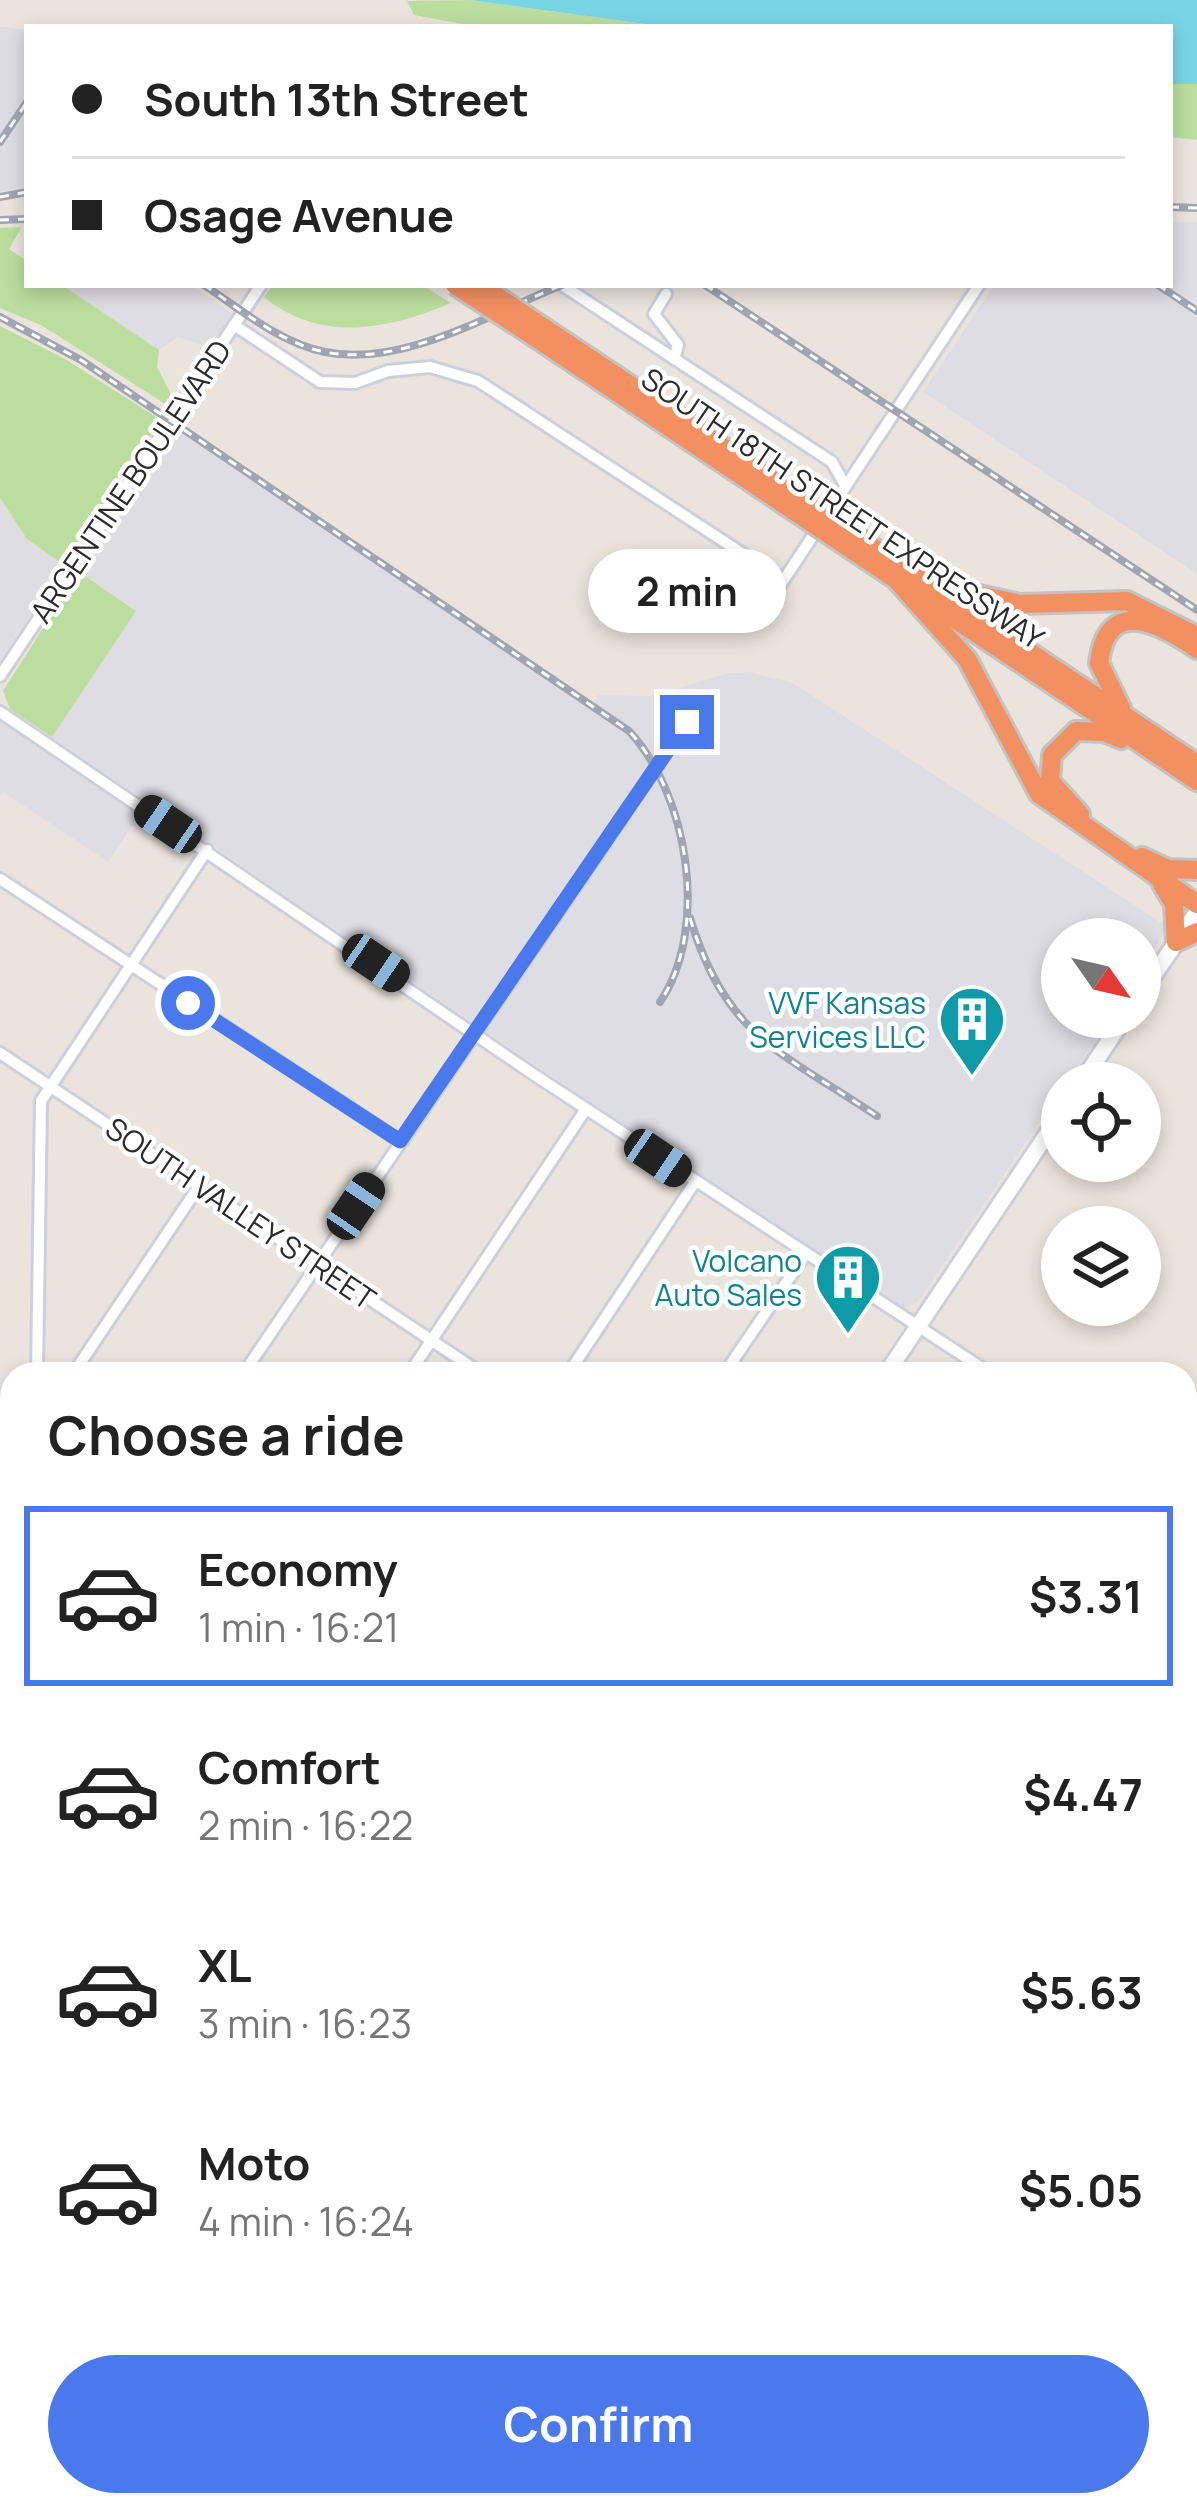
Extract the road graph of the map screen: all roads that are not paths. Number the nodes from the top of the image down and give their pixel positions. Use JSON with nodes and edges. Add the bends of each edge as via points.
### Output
{"nodes":[{"id":1,"x":259,"y":288,"type":"edge"},
{"id":2,"x":460,"y":288,"type":"edge"},
{"id":3,"x":484,"y":288,"type":"edge"},
{"id":4,"x":567,"y":288,"type":"edge"},
{"id":5,"x":977,"y":288,"type":"edge"},
{"id":6,"x":666,"y":294,"type":"dead end"},
{"id":7,"x":234,"y":325,"type":"junction"},
{"id":8,"x":548,"y":339,"type":"junction"},
{"id":9,"x":674,"y":358,"type":"junction"},
{"id":10,"x":845,"y":485,"type":"junction"},
{"id":11,"x":859,"y":546,"type":"junction"},
{"id":12,"x":921,"y":579,"type":"junction"},
{"id":13,"x":898,"y":582,"type":"junction"},
{"id":14,"x":1197,"y":636,"type":"edge"},
{"id":15,"x":1197,"y":649,"type":"edge"},
{"id":16,"x":0,"y":676,"type":"edge"},
{"id":17,"x":0,"y":712,"type":"edge"},
{"id":18,"x":1127,"y":717,"type":"junction"},
{"id":19,"x":687,"y":722,"type":"dead end"},
{"id":20,"x":1153,"y":751,"type":"junction"},
{"id":21,"x":1197,"y":764,"type":"edge"},
{"id":22,"x":1197,"y":781,"type":"edge"},
{"id":23,"x":207,"y":850,"type":"junction"},
{"id":24,"x":1197,"y":870,"type":"edge"},
{"id":25,"x":0,"y":879,"type":"edge"},
{"id":26,"x":1160,"y":880,"type":"junction"},
{"id":27,"x":1197,"y":908,"type":"edge"},
{"id":28,"x":1197,"y":932,"type":"edge"},
{"id":29,"x":1176,"y":941,"type":"junction"},
{"id":30,"x":1161,"y":964,"type":"edge"},
{"id":31,"x":130,"y":965,"type":"junction"},
{"id":32,"x":476,"y":1032,"type":"junction"},
{"id":33,"x":0,"y":1053,"type":"edge"},
{"id":34,"x":50,"y":1087,"type":"junction"},
{"id":35,"x":586,"y":1109,"type":"junction"},
{"id":36,"x":400,"y":1141,"type":"junction"},
{"id":37,"x":1041,"y":1143,"type":"edge"},
{"id":38,"x":695,"y":1182,"type":"junction"},
{"id":39,"x":200,"y":1186,"type":"junction"},
{"id":40,"x":805,"y":1255,"type":"junction"},
{"id":41,"x":317,"y":1264,"type":"junction"},
{"id":42,"x":917,"y":1329,"type":"junction"},
{"id":43,"x":432,"y":1340,"type":"junction"},
{"id":44,"x":38,"y":1362,"type":"edge"},
{"id":45,"x":81,"y":1362,"type":"edge"},
{"id":46,"x":251,"y":1362,"type":"edge"},
{"id":47,"x":417,"y":1362,"type":"edge"},
{"id":48,"x":464,"y":1362,"type":"edge"},
{"id":49,"x":576,"y":1362,"type":"edge"},
{"id":50,"x":732,"y":1362,"type":"edge"},
{"id":51,"x":894,"y":1362,"type":"edge"},
{"id":52,"x":971,"y":1362,"type":"edge"}],
"edges":[{"from":1,"to":7,"type":"street","name":"ARGENTINE BOULEVARD"},
{"from":2,"to":8,"type":"highway","name":"SOUTH 18TH STREET EXPRESSWAY","bridge":true},
{"from":3,"to":8,"type":"highway","name":"SOUTH 18TH STREET EXPRESSWAY","bridge":true},
{"from":4,"to":9,"type":"street"},
{"from":5,"to":10,"type":"street"},
{"from":6,"to":9,"type":"street","via":[[653,314],[678,345]]},
{"from":7,"to":10,"type":"street","via":[[320,382],[430,368],[478,381],[780,585]]},
{"from":7,"to":16,"type":"street","name":"ARGENTINE BOULEVARD"},
{"from":8,"to":11,"type":"highway","name":"SOUTH 18TH STREET EXPRESSWAY","bridge":true},
{"from":9,"to":10,"type":"street","via":[[832,462]]},
{"from":11,"to":12,"type":"highway","name":"SOUTH 18TH STREET EXPRESSWAY"},
{"from":11,"to":13,"type":"highway","name":"SOUTH 18TH STREET EXPRESSWAY"},
{"from":12,"to":14,"type":"highway","via":[[1020,604],[1127,601]]},
{"from":12,"to":18,"type":"highway","name":"SOUTH 18TH STREET EXPRESSWAY"},
{"from":13,"to":20,"type":"highway","name":"SOUTH 18TH STREET EXPRESSWAY"},
{"from":13,"to":26,"type":"highway","via":[[967,659],[1039,794]]},
{"from":15,"to":18,"type":"highway","via":[[1153,622],[1115,628],[1099,663]]},
{"from":17,"to":23,"type":"street"},
{"from":18,"to":21,"type":"highway","name":"SOUTH 18TH STREET EXPRESSWAY"},
{"from":19,"to":32,"type":"street"},
{"from":20,"to":22,"type":"highway","name":"SOUTH 18TH STREET EXPRESSWAY"},
{"from":20,"to":24,"type":"highway","via":[[1104,732],[1076,731],[1052,754],[1051,781],[1066,805],[1151,863]]},
{"from":23,"to":31,"type":"street"},
{"from":23,"to":32,"type":"street"},
{"from":25,"to":31,"type":"street"},
{"from":26,"to":27,"type":"highway"},
{"from":26,"to":29,"type":"highway","via":[[1174,904]]},
{"from":27,"to":29,"type":"main road"},
{"from":28,"to":29,"type":"highway"},
{"from":29,"to":30,"type":"main road"},
{"from":31,"to":34,"type":"street"},
{"from":31,"to":36,"type":"street"},
{"from":32,"to":35,"type":"street"},
{"from":32,"to":36,"type":"street"},
{"from":33,"to":34,"type":"street","name":"SOUTH VALLEY STREET"},
{"from":34,"to":39,"type":"street","name":"SOUTH VALLEY STREET"},
{"from":34,"to":44,"type":"street","via":[[41,1101]]},
{"from":35,"to":38,"type":"street"},
{"from":35,"to":43,"type":"street"},
{"from":36,"to":41,"type":"street"},
{"from":37,"to":42,"type":"main road"},
{"from":38,"to":40,"type":"street"},
{"from":38,"to":49,"type":"street"},
{"from":39,"to":41,"type":"street","name":"SOUTH VALLEY STREET"},
{"from":39,"to":45,"type":"street"},
{"from":40,"to":42,"type":"street"},
{"from":40,"to":50,"type":"street"},
{"from":41,"to":43,"type":"street","name":"SOUTH VALLEY STREET"},
{"from":41,"to":46,"type":"street"},
{"from":42,"to":51,"type":"main road"},
{"from":42,"to":52,"type":"street"},
{"from":43,"to":47,"type":"street"},
{"from":43,"to":48,"type":"street","name":"SOUTH VALLEY STREET"}]}
